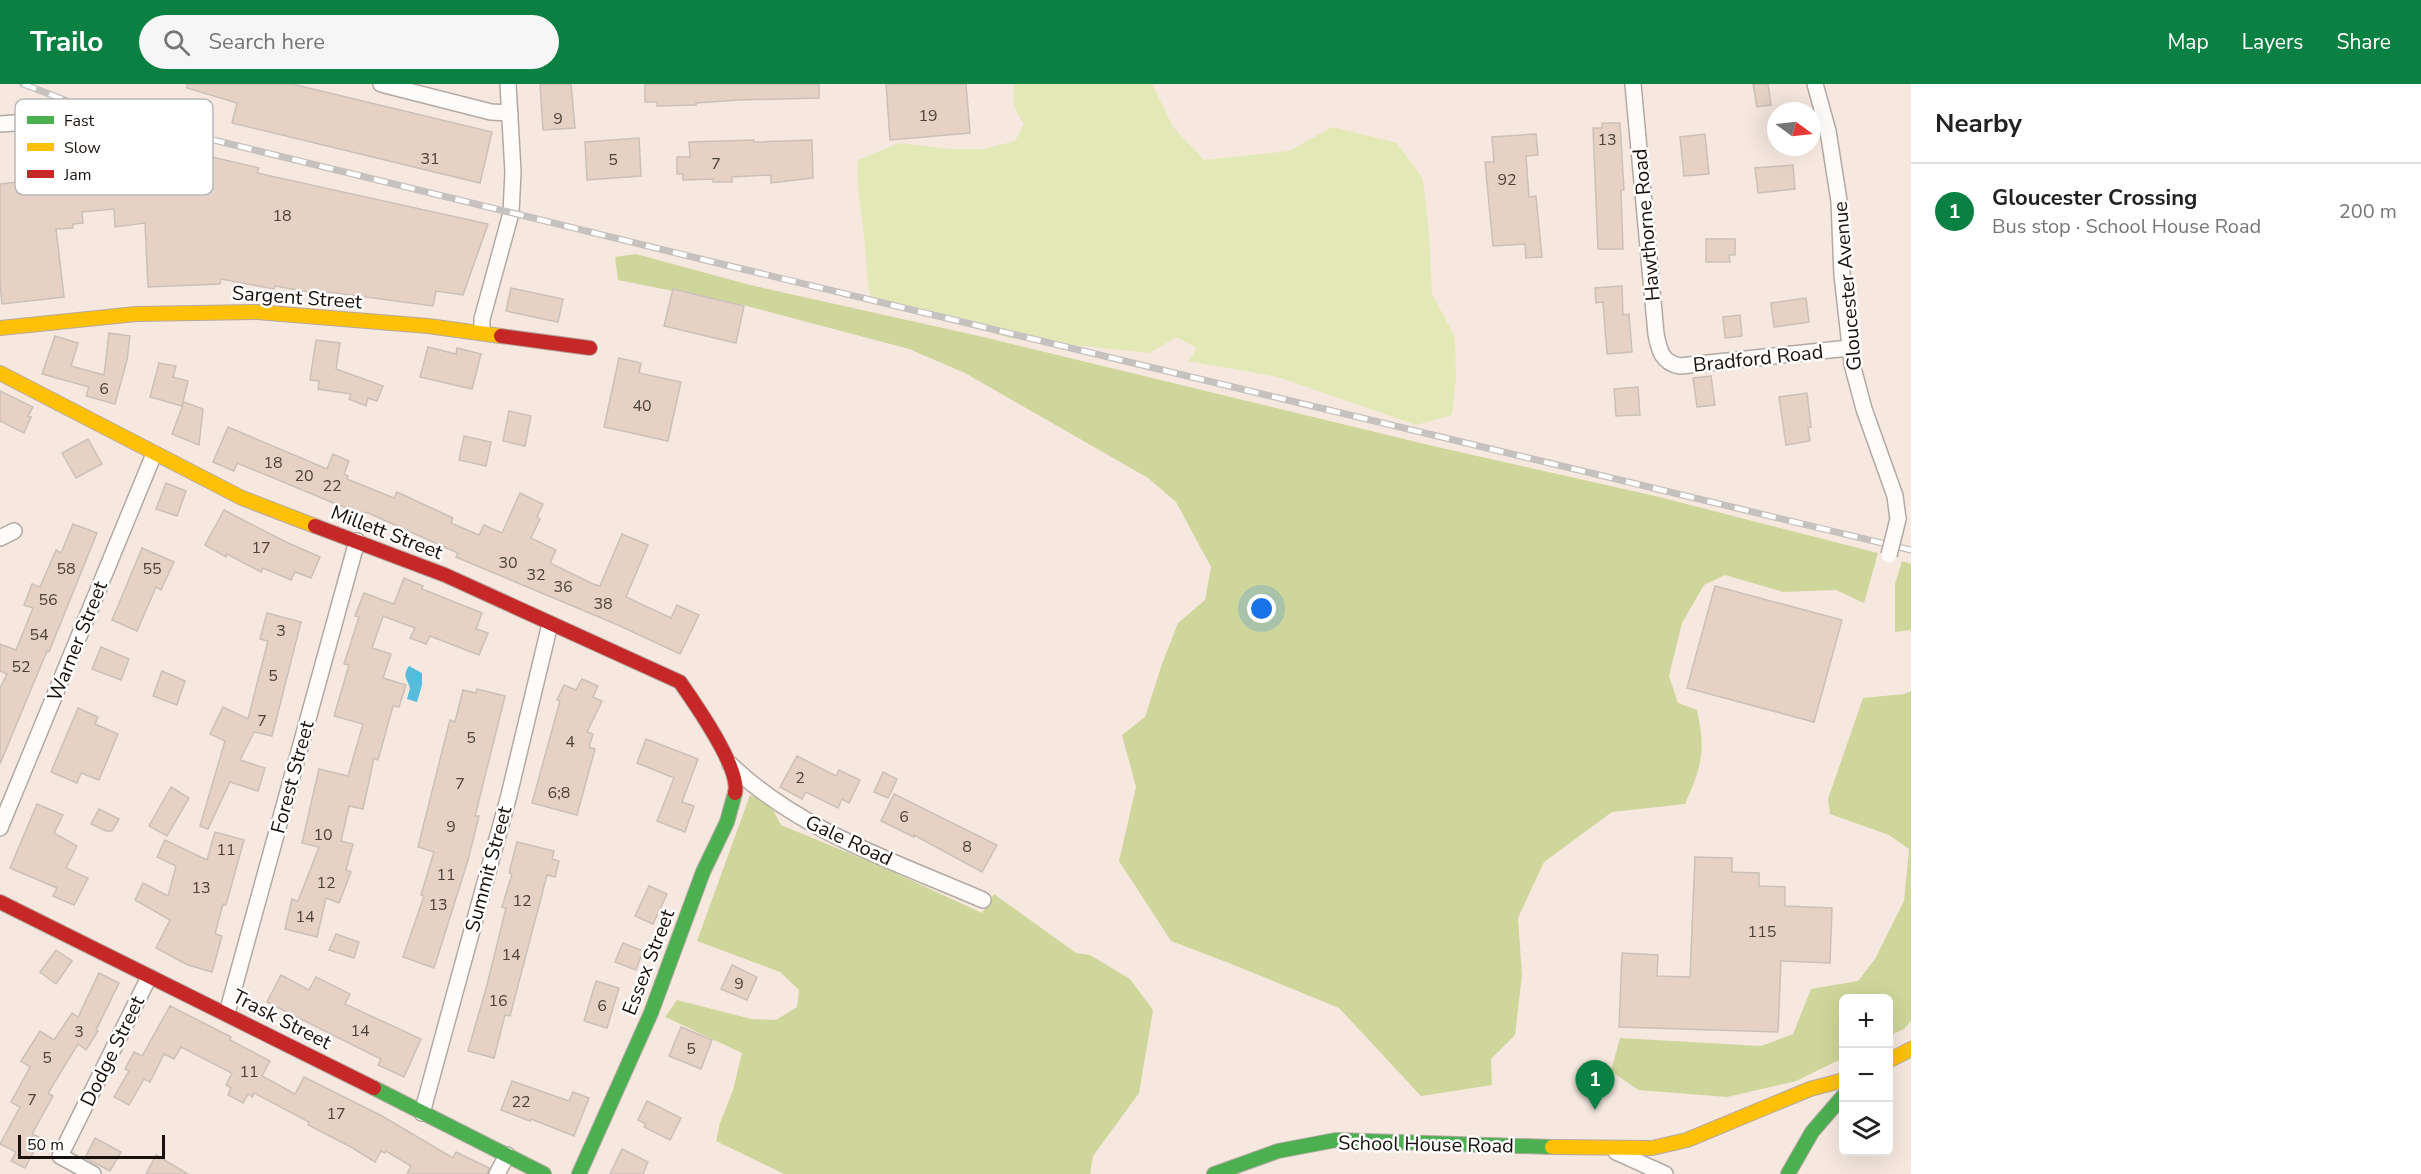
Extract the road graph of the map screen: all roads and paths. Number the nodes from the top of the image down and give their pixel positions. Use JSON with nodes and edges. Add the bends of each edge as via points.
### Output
{"nodes":[{"id":1,"x":381,"y":84,"type":"edge"},
{"id":2,"x":508,"y":84,"type":"edge"},
{"id":3,"x":1633,"y":84,"type":"edge"},
{"id":4,"x":1815,"y":84,"type":"edge"},
{"id":5,"x":510,"y":113,"type":"junction"},
{"id":6,"x":15,"y":123,"type":"edge"},
{"id":7,"x":0,"y":124,"type":"edge"},
{"id":8,"x":0,"y":328,"type":"edge"},
{"id":9,"x":482,"y":332,"type":"junction"},
{"id":10,"x":590,"y":348,"type":"dead end"},
{"id":11,"x":1849,"y":348,"type":"junction"},
{"id":12,"x":1668,"y":362,"type":"joint"},
{"id":13,"x":0,"y":373,"type":"edge"},
{"id":14,"x":154,"y":454,"type":"junction"},
{"id":15,"x":357,"y":541,"type":"junction"},
{"id":16,"x":1889,"y":555,"type":"dead end"},
{"id":17,"x":550,"y":624,"type":"junction"},
{"id":18,"x":728,"y":762,"type":"junction"},
{"id":19,"x":0,"y":828,"type":"edge"},
{"id":20,"x":982,"y":900,"type":"dead end"},
{"id":21,"x":0,"y":902,"type":"edge"},
{"id":22,"x":149,"y":977,"type":"junction"},
{"id":23,"x":227,"y":1013,"type":"junction"},
{"id":24,"x":1908,"y":1049,"type":"edge"},
{"id":25,"x":1893,"y":1058,"type":"edge"},
{"id":26,"x":1839,"y":1081,"type":"edge"},
{"id":27,"x":1839,"y":1100,"type":"edge"},
{"id":28,"x":422,"y":1113,"type":"junction"},
{"id":29,"x":1608,"y":1149,"type":"junction"},
{"id":30,"x":507,"y":1155,"type":"junction"},
{"id":31,"x":93,"y":1174,"type":"edge"},
{"id":32,"x":497,"y":1174,"type":"edge"},
{"id":33,"x":544,"y":1174,"type":"edge"},
{"id":34,"x":579,"y":1174,"type":"edge"},
{"id":35,"x":1214,"y":1174,"type":"edge"},
{"id":36,"x":1665,"y":1174,"type":"edge"},
{"id":37,"x":1788,"y":1174,"type":"edge"}],
"edges":[{"from":1,"to":5,"type":"street","via":[[491,112]]},
{"from":2,"to":5,"type":"street"},
{"from":3,"to":12,"type":"street","name":"Hawthorne Road","via":[[1656,334],[1662,356]]},
{"from":4,"to":11,"type":"street","name":"Gloucester Avenue","via":[[1828,131],[1839,201]]},
{"from":5,"to":9,"type":"street","via":[[511,213],[482,319]]},
{"from":6,"to":7,"type":"street"},
{"from":8,"to":9,"type":"main road","name":"Sargent Street","via":[[136,314],[245,312]]},
{"from":9,"to":10,"type":"main road","name":"Sargent Street"},
{"from":11,"to":12,"type":"street","name":"Bradford Road","via":[[1680,366]]},
{"from":11,"to":16,"type":"street","name":"Gloucester Avenue","bridge":true,"via":[[1864,409],[1895,495],[1899,519]]},
{"from":13,"to":14,"type":"main road","name":"Millett Street"},
{"from":14,"to":15,"type":"main road","name":"Millett Street","via":[[242,498]]},
{"from":14,"to":19,"type":"street","name":"Warner Street"},
{"from":15,"to":17,"type":"main road","name":"Millett Street","via":[[445,575]]},
{"from":15,"to":23,"type":"street","name":"Forest Street"},
{"from":17,"to":18,"type":"main road","name":"Millett Street","via":[[680,682]]},
{"from":17,"to":28,"type":"street","name":"Summit Street","via":[[509,795]]},
{"from":18,"to":20,"type":"street","name":"Gale Road","via":[[750,783],[804,820]]},
{"from":18,"to":34,"type":"main road","name":"Essex Street","via":[[736,787],[727,822],[703,872],[651,1013]]},
{"from":21,"to":22,"type":"main road","name":"Trask Street"},
{"from":22,"to":23,"type":"main road","name":"Trask Street"},
{"from":22,"to":31,"type":"street","name":"Dodge Street","via":[[60,1156]]},
{"from":23,"to":28,"type":"main road","name":"Trask Street"},
{"from":24,"to":25,"type":"main road"},
{"from":26,"to":29,"type":"main road","name":"School House Road","via":[[1810,1089],[1687,1140],[1652,1148]]},
{"from":27,"to":37,"type":"main road","via":[[1802,1145]]},
{"from":28,"to":30,"type":"main road","name":"Trask Street"},
{"from":29,"to":35,"type":"main road","name":"School House Road","via":[[1336,1140],[1278,1151]]},
{"from":29,"to":36,"type":"street","name":"School House Road"},
{"from":30,"to":32,"type":"street"},
{"from":30,"to":33,"type":"main road","name":"Trask Street"}]}
